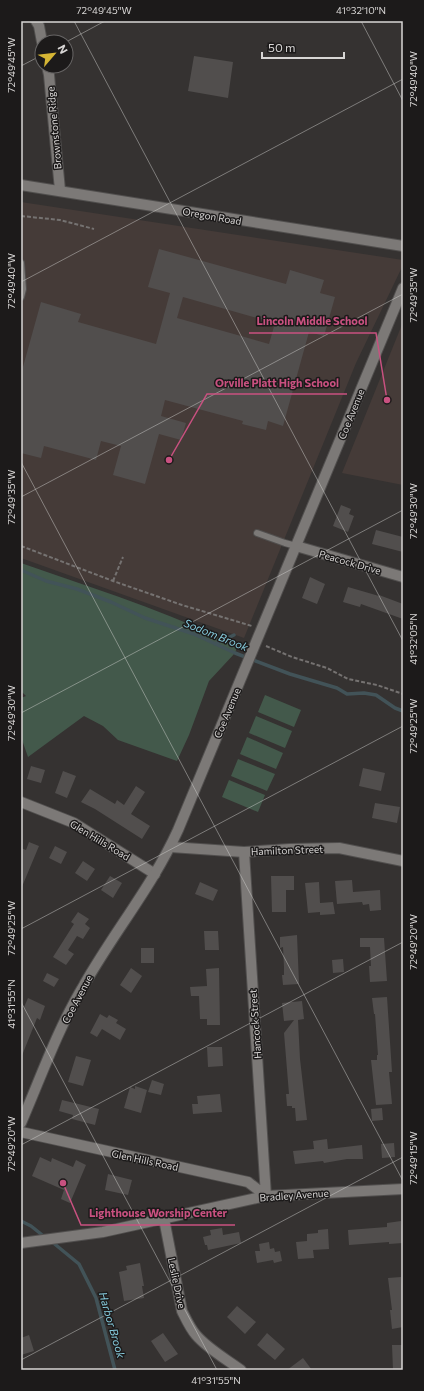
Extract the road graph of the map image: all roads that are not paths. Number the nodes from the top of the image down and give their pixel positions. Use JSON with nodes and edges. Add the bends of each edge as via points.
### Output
{"nodes":[{"id":1,"x":36,"y":21,"type":"edge"},
{"id":2,"x":40,"y":34,"type":"edge"},
{"id":3,"x":48,"y":74,"type":"edge"},
{"id":4,"x":21,"y":185,"type":"edge"},
{"id":5,"x":60,"y":190,"type":"junction"},
{"id":6,"x":403,"y":246,"type":"edge"},
{"id":7,"x":21,"y":263,"type":"edge"},
{"id":8,"x":403,"y":288,"type":"edge"},
{"id":9,"x":21,"y":296,"type":"edge"},
{"id":10,"x":257,"y":533,"type":"dead end"},
{"id":11,"x":296,"y":546,"type":"junction"},
{"id":12,"x":403,"y":577,"type":"edge"},
{"id":13,"x":21,"y":802,"type":"edge"},
{"id":14,"x":170,"y":847,"type":"junction"},
{"id":15,"x":244,"y":852,"type":"junction"},
{"id":16,"x":403,"y":861,"type":"edge"},
{"id":17,"x":155,"y":874,"type":"junction"},
{"id":18,"x":21,"y":1123,"type":"edge"},
{"id":19,"x":21,"y":1132,"type":"edge"},
{"id":20,"x":403,"y":1189,"type":"edge"},
{"id":21,"x":266,"y":1196,"type":"junction"},
{"id":22,"x":164,"y":1219,"type":"junction"},
{"id":23,"x":21,"y":1242,"type":"edge"},
{"id":24,"x":241,"y":1370,"type":"edge"}],
"edges":[{"from":1,"to":2,"type":"street"},
{"from":3,"to":5,"type":"street","name":"Brownstone Ridge"},
{"from":4,"to":5,"type":"street","name":"Oregon Road"},
{"from":5,"to":6,"type":"street","name":"Oregon Road"},
{"from":7,"to":9,"type":"lane"},
{"from":8,"to":11,"type":"street","name":"Coe Avenue"},
{"from":10,"to":11,"type":"lane"},
{"from":11,"to":12,"type":"street","name":"Peacock Drive"},
{"from":11,"to":14,"type":"street","name":"Coe Avenue"},
{"from":13,"to":17,"type":"street","name":"Glen Hills Road","via":[[74,823]]},
{"from":14,"to":15,"type":"street","name":"Hamilton Street"},
{"from":14,"to":17,"type":"street","name":"Coe Avenue"},
{"from":15,"to":16,"type":"street","name":"Hamilton Street","via":[[339,848]]},
{"from":15,"to":21,"type":"street","name":"Hancock Street"},
{"from":17,"to":18,"type":"street","name":"Coe Avenue","via":[[73,1003]]},
{"from":19,"to":21,"type":"street","name":"Glen Hills Road","via":[[248,1182]]},
{"from":20,"to":21,"type":"street","name":"Bradley Avenue"},
{"from":21,"to":22,"type":"street","name":"Bradley Avenue"},
{"from":22,"to":23,"type":"street","name":"Bradley Avenue","via":[[103,1232]]},
{"from":22,"to":24,"type":"street","name":"Leslie Drive","via":[[182,1311],[188,1323],[196,1335]]}]}
